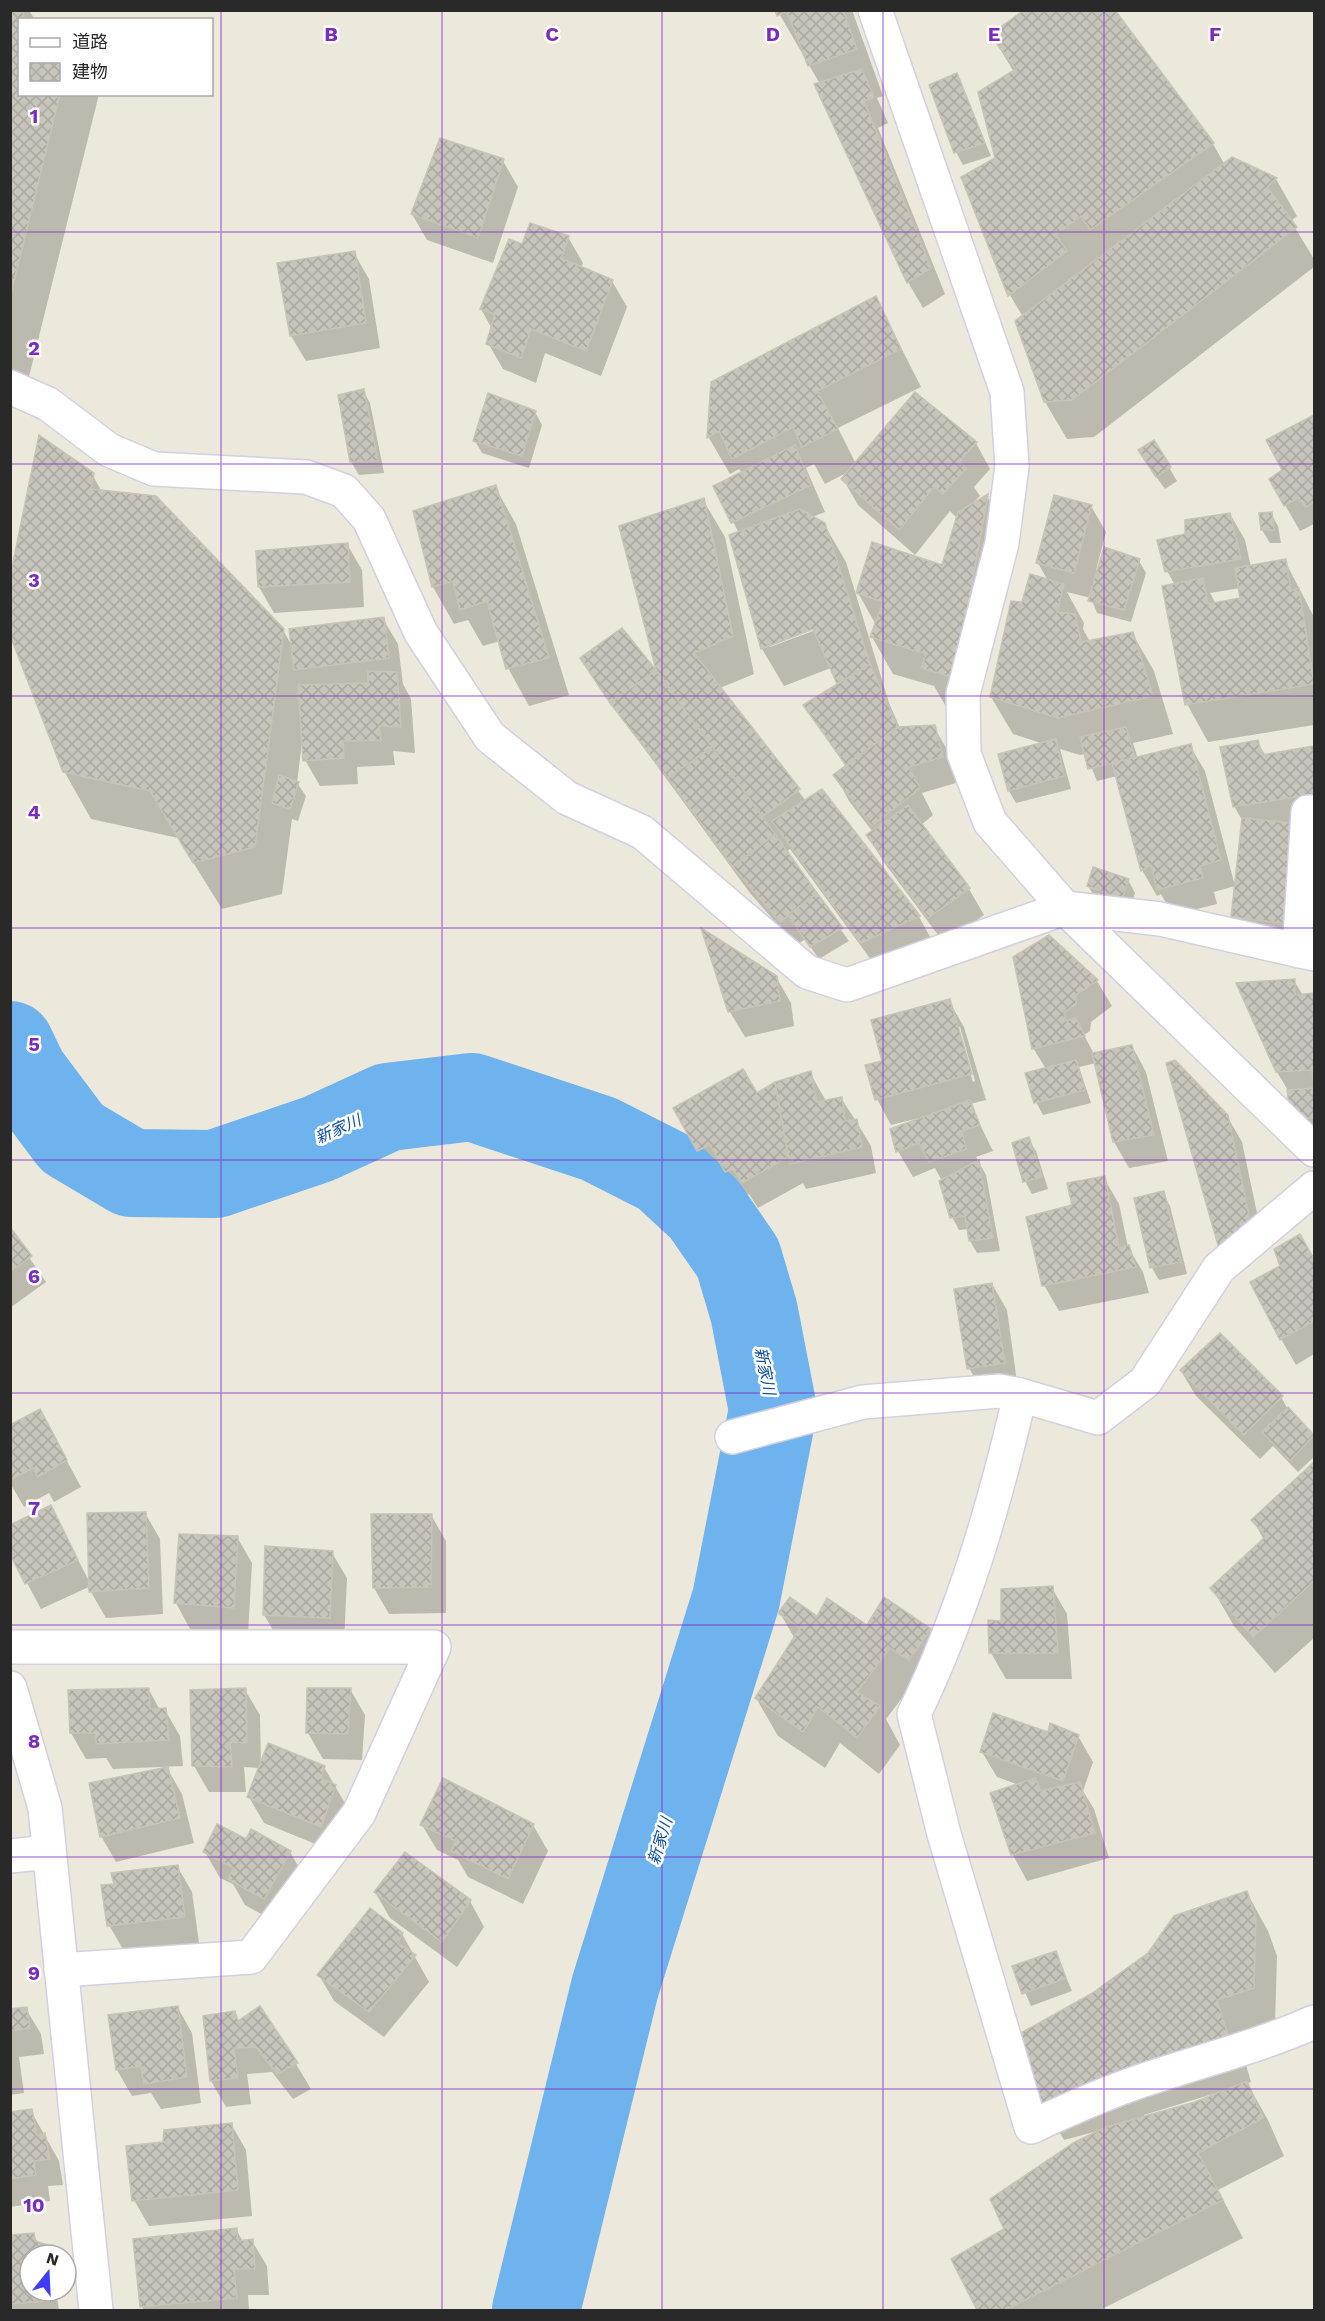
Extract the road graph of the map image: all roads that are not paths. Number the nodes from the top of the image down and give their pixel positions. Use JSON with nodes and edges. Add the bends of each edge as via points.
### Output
{"nodes":[{"id":1,"x":875,"y":10,"type":"edge"},
{"id":2,"x":10,"y":387,"type":"edge"},
{"id":3,"x":1314,"y":812,"type":"edge"},
{"id":4,"x":1065,"y":908,"type":"junction"},
{"id":5,"x":1307,"y":952,"type":"edge"},
{"id":6,"x":1309,"y":1139,"type":"edge"},
{"id":7,"x":1314,"y":1188,"type":"edge"},
{"id":8,"x":1020,"y":1395,"type":"junction"},
{"id":9,"x":732,"y":1437,"type":"dead end"},
{"id":10,"x":10,"y":1647,"type":"edge"},
{"id":11,"x":10,"y":1688,"type":"edge"},
{"id":12,"x":49,"y":1852,"type":"junction"},
{"id":13,"x":10,"y":1856,"type":"edge"},
{"id":14,"x":62,"y":1970,"type":"junction"},
{"id":15,"x":1314,"y":2022,"type":"edge"},
{"id":16,"x":96,"y":2310,"type":"edge"}],
"edges":[{"from":1,"to":4,"type":"street","via":[[1007,392],[1012,466],[1002,543],[963,694],[964,754],[990,822]]},
{"from":2,"to":4,"type":"street","via":[[48,404],[109,450],[154,469],[306,477],[344,491],[369,519],[421,633],[490,737],[567,798],[642,832],[807,972],[847,985]]},
{"from":3,"to":5,"type":"street","via":[[1308,812]]},
{"from":4,"to":5,"type":"street","via":[[1160,920]]},
{"from":4,"to":6,"type":"street"},
{"from":7,"to":8,"type":"street","via":[[1219,1268],[1145,1382],[1098,1418]]},
{"from":8,"to":9,"type":"street","via":[[999,1391],[863,1402]]},
{"from":8,"to":15,"type":"street","via":[[1000,1483],[939,1662],[914,1714],[944,1834],[1031,2127],[1090,2100],[1272,2041]]},
{"from":10,"to":14,"type":"street","via":[[434,1647],[359,1814],[251,1957]]},
{"from":11,"to":12,"type":"street","via":[[45,1808]]},
{"from":12,"to":13,"type":"street"},
{"from":12,"to":14,"type":"street"},
{"from":14,"to":16,"type":"street"}]}
